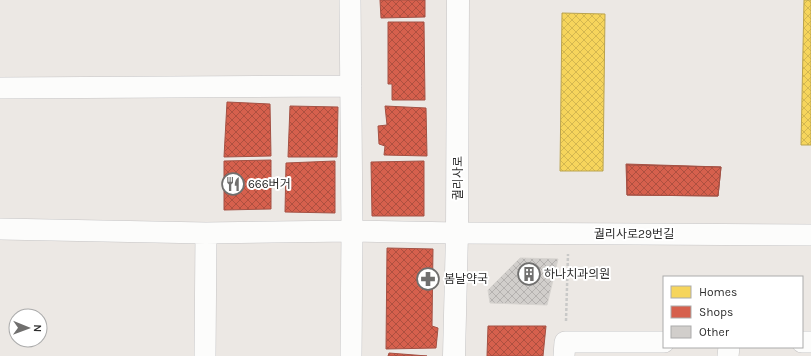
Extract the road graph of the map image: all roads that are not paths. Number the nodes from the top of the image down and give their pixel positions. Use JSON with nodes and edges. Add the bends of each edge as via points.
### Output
{"nodes":[{"id":1,"x":350,"y":0,"type":"edge"},
{"id":2,"x":458,"y":0,"type":"edge"},
{"id":3,"x":351,"y":86,"type":"junction"},
{"id":4,"x":0,"y":88,"type":"edge"},
{"id":5,"x":0,"y":229,"type":"edge"},
{"id":6,"x":352,"y":231,"type":"junction"},
{"id":7,"x":206,"y":233,"type":"junction"},
{"id":8,"x":457,"y":233,"type":"junction"},
{"id":9,"x":811,"y":235,"type":"edge"},
{"id":10,"x":663,"y":342,"type":"edge"},
{"id":11,"x":565,"y":349,"type":"edge"},
{"id":12,"x":205,"y":356,"type":"edge"},
{"id":13,"x":351,"y":356,"type":"edge"},
{"id":14,"x":454,"y":356,"type":"edge"}],
"edges":[{"from":1,"to":3,"type":"street"},
{"from":2,"to":8,"type":"street","name":"궐리사로"},
{"from":3,"to":4,"type":"street"},
{"from":3,"to":6,"type":"street"},
{"from":5,"to":7,"type":"street","name":"궐리사로29번길"},
{"from":6,"to":7,"type":"street","name":"궐리사로29번길"},
{"from":6,"to":8,"type":"street","name":"궐리사로29번길"},
{"from":6,"to":13,"type":"street"},
{"from":7,"to":12,"type":"street"},
{"from":8,"to":9,"type":"street","name":"궐리사로29번길"},
{"from":8,"to":14,"type":"street","name":"궐리사로"},
{"from":10,"to":11,"type":"street"}]}
